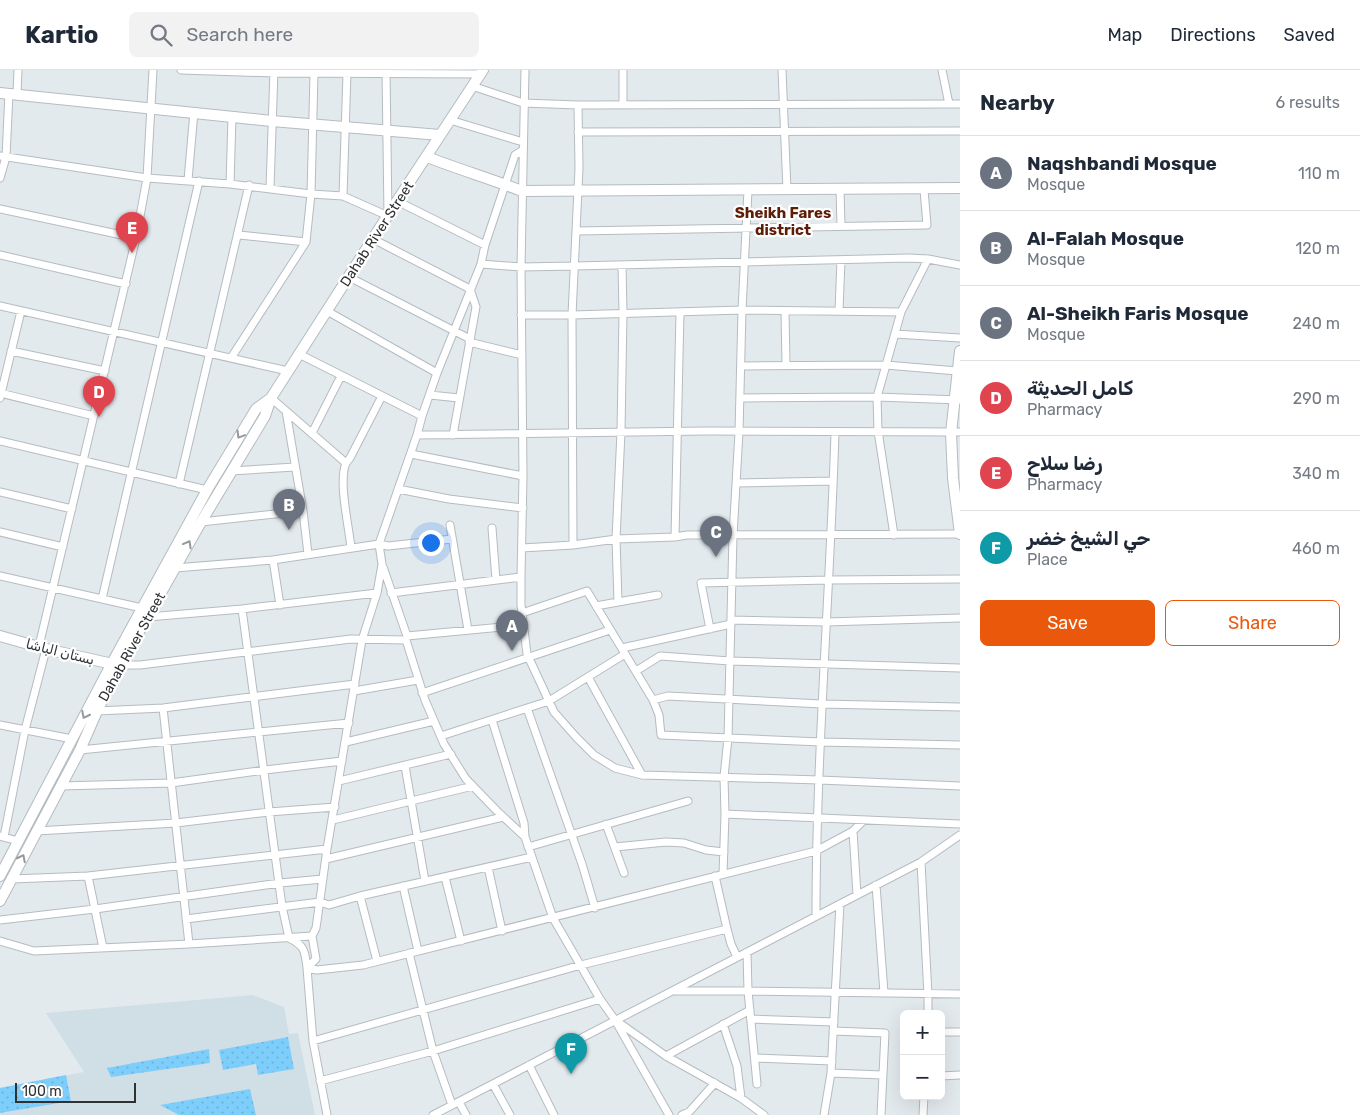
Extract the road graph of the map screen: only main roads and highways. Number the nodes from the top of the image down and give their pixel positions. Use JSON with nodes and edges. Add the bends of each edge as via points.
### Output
{"nodes":[{"id":1,"x":482,"y":72,"type":"edge"},
{"id":2,"x":9,"y":93,"type":"edge"},
{"id":3,"x":440,"y":135,"type":"junction"},
{"id":4,"x":427,"y":157,"type":"junction"},
{"id":5,"x":960,"y":188,"type":"edge"},
{"id":6,"x":960,"y":351,"type":"edge"},
{"id":7,"x":271,"y":398,"type":"junction"},
{"id":8,"x":957,"y":400,"type":"edge"},
{"id":9,"x":956,"y":432,"type":"edge"},
{"id":10,"x":957,"y":478,"type":"edge"},
{"id":11,"x":960,"y":530,"type":"edge"},
{"id":12,"x":145,"y":613,"type":"junction"},
{"id":13,"x":0,"y":636,"type":"edge"},
{"id":14,"x":116,"y":665,"type":"junction"},
{"id":15,"x":0,"y":876,"type":"edge"},
{"id":16,"x":0,"y":901,"type":"edge"}],
"edges":[{"from":1,"to":3,"type":"main road","name":"Dahab River Street"},
{"from":2,"to":3,"type":"main road"},
{"from":3,"to":4,"type":"main road","name":"Dahab River Street"},
{"from":4,"to":5,"type":"main road","via":[[522,191]]},
{"from":4,"to":7,"type":"main road","name":"Dahab River Street"},
{"from":6,"to":8,"type":"main road"},
{"from":12,"to":7,"type":"main road","name":"Dahab River Street","one_way":true,"via":[[265,416]]},
{"from":7,"to":12,"type":"main road","name":"Dahab River Street","one_way":true,"via":[[256,409],[207,490]]},
{"from":8,"to":9,"type":"main road"},
{"from":9,"to":10,"type":"main road"},
{"from":10,"to":11,"type":"main road"},
{"from":12,"to":14,"type":"main road","name":"Dahab River Street"},
{"from":13,"to":14,"type":"main road","name":"بستان الباشا"},
{"from":14,"to":15,"type":"main road","name":"Dahab River Street","one_way":true,"via":[[72,739]]},
{"from":16,"to":14,"type":"main road","name":"Dahab River Street","one_way":true,"via":[[80,750]]}]}
